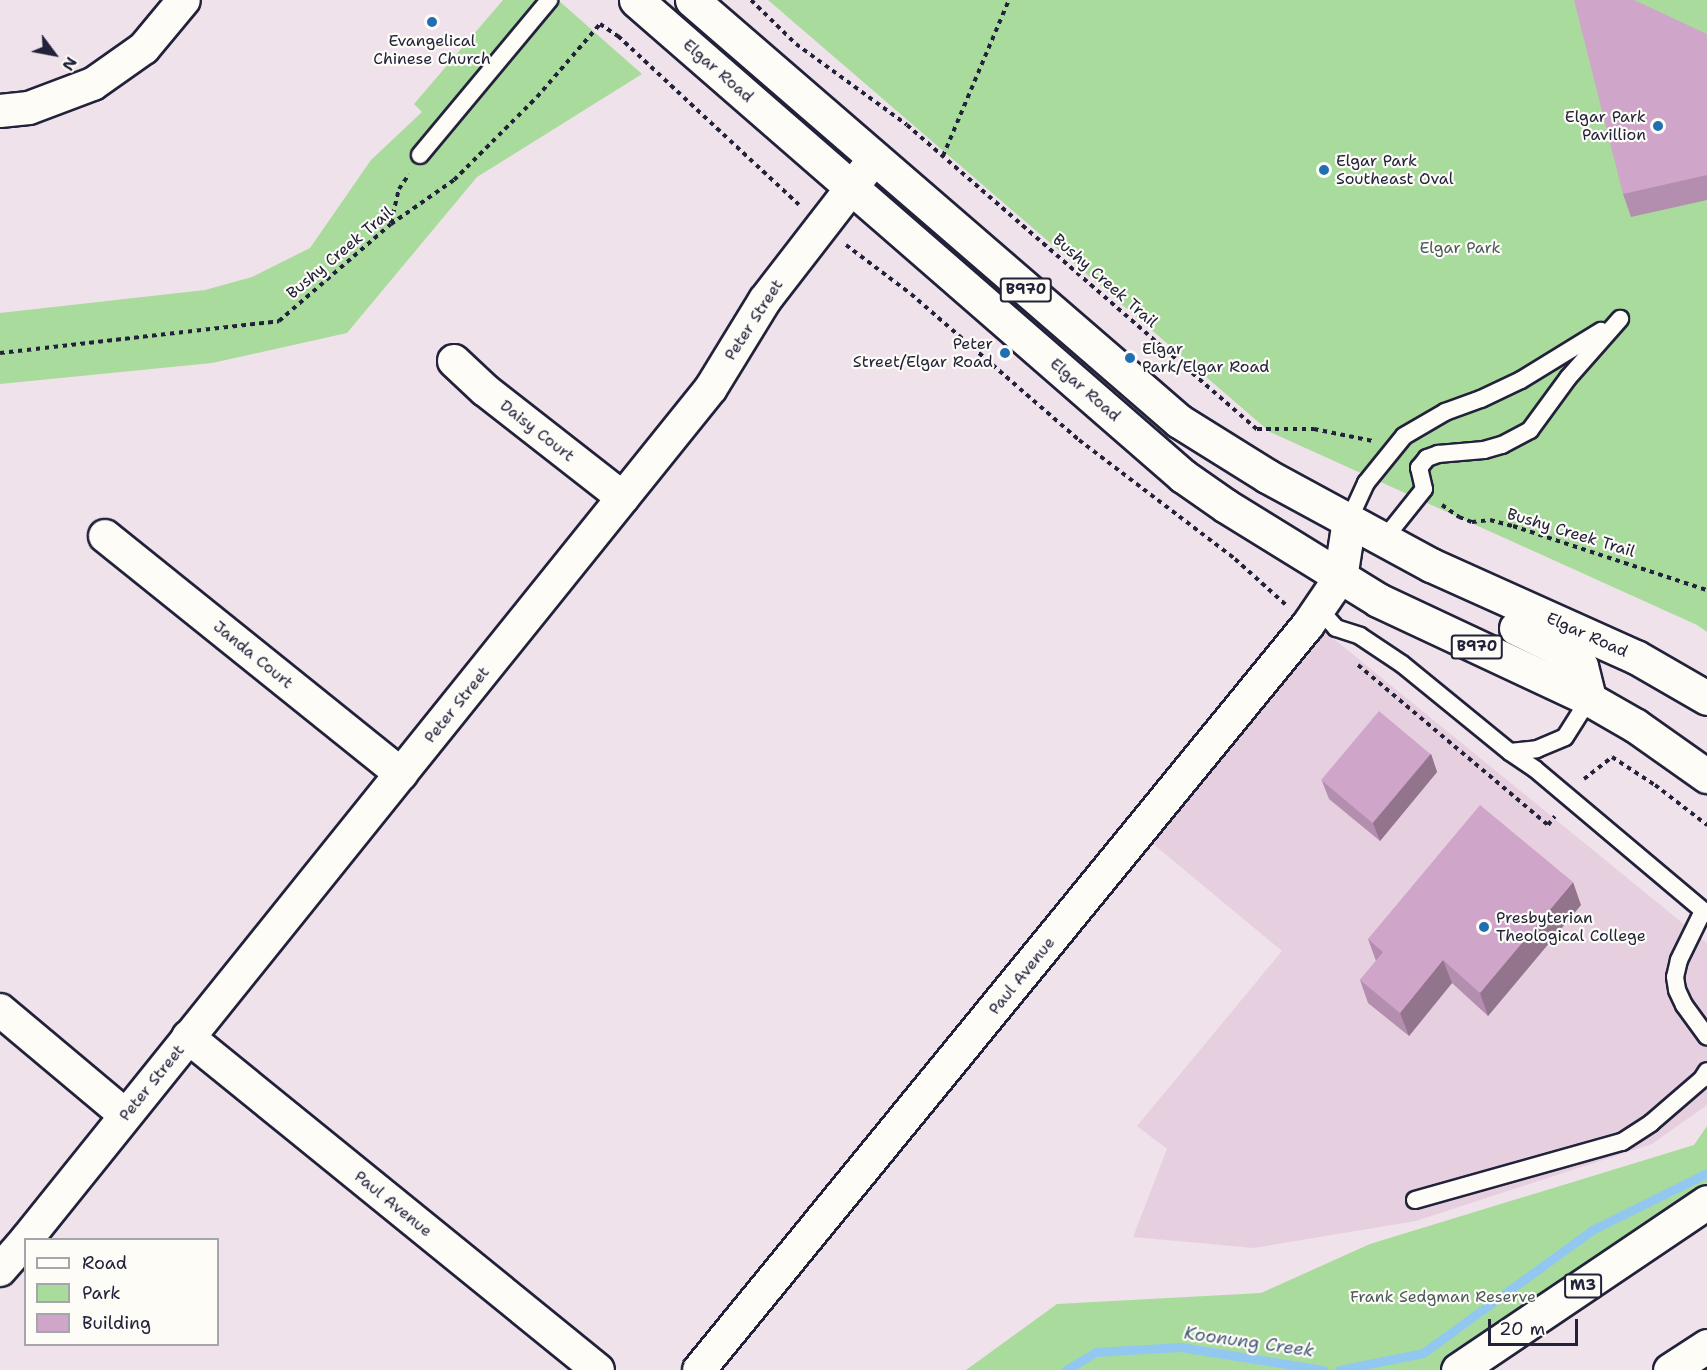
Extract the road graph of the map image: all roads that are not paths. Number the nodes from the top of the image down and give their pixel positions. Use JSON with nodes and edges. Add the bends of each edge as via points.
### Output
{"nodes":[{"id":1,"x":184,"y":0,"type":"edge"},
{"id":2,"x":549,"y":0,"type":"edge"},
{"id":3,"x":636,"y":0,"type":"edge"},
{"id":4,"x":692,"y":0,"type":"edge"},
{"id":5,"x":0,"y":111,"type":"edge"},
{"id":6,"x":420,"y":155,"type":"road end"},
{"id":7,"x":874,"y":159,"type":"junction"},
{"id":8,"x":851,"y":186,"type":"junction"},
{"id":9,"x":454,"y":361,"type":"dead end"},
{"id":10,"x":623,"y":498,"type":"junction"},
{"id":11,"x":1349,"y":520,"type":"junction"},
{"id":12,"x":105,"y":536,"type":"dead end"},
{"id":13,"x":1384,"y":539,"type":"junction"},
{"id":14,"x":1340,"y":578,"type":"junction"},
{"id":15,"x":1463,"y":581,"type":"junction"},
{"id":16,"x":1322,"y":621,"type":"junction"},
{"id":17,"x":1707,"y":698,"type":"edge"},
{"id":18,"x":1589,"y":699,"type":"junction"},
{"id":19,"x":1510,"y":752,"type":"junction"},
{"id":20,"x":401,"y":774,"type":"junction"},
{"id":21,"x":1707,"y":776,"type":"edge"},
{"id":22,"x":1705,"y":912,"type":"edge"},
{"id":23,"x":0,"y":1010,"type":"edge"},
{"id":24,"x":188,"y":1037,"type":"junction"},
{"id":25,"x":1707,"y":1037,"type":"edge"},
{"id":26,"x":1707,"y":1071,"type":"edge"},
{"id":27,"x":125,"y":1115,"type":"junction"},
{"id":28,"x":1415,"y":1200,"type":"dead end"},
{"id":29,"x":1707,"y":1202,"type":"edge"},
{"id":30,"x":28,"y":1238,"type":"edge"},
{"id":31,"x":24,"y":1242,"type":"edge"},
{"id":32,"x":0,"y":1270,"type":"edge"},
{"id":33,"x":1707,"y":1346,"type":"edge"},
{"id":34,"x":598,"y":1370,"type":"edge"},
{"id":35,"x":699,"y":1370,"type":"edge"},
{"id":36,"x":1458,"y":1370,"type":"edge"},
{"id":37,"x":1670,"y":1370,"type":"edge"}],
"edges":[{"from":1,"to":5,"type":"street","via":[[144,48],[93,84],[28,108]]},
{"from":2,"to":6,"type":"lane"},
{"from":3,"to":8,"type":"main road","name":"Elgar Road","number":"B970"},
{"from":4,"to":7,"type":"main road","name":"Elgar Road","number":"B970"},
{"from":7,"to":8,"type":"street","name":"Peter Street"},
{"from":7,"to":11,"type":"main road","name":"Elgar Road","number":"B970","via":[[1179,421],[1267,476]]},
{"from":8,"to":10,"type":"street","name":"Peter Street","via":[[765,300],[711,388]]},
{"from":8,"to":14,"type":"main road","name":"Elgar Road","number":"B970","via":[[1184,476]]},
{"from":9,"to":10,"type":"street","name":"Daisy Court","via":[[484,390]]},
{"from":10,"to":20,"type":"street","name":"Peter Street"},
{"from":11,"to":13,"type":"main road","name":"Elgar Road","number":"B970"},
{"from":11,"to":13,"type":"lane","via":[[1366,483],[1404,436],[1445,412],[1521,380],[1620,319],[1568,378],[1530,430],[1502,445],[1427,458],[1419,468],[1424,489]]},
{"from":11,"to":14,"type":"main road"},
{"from":12,"to":20,"type":"street","name":"Janda Court"},
{"from":13,"to":14,"type":"main road"},
{"from":13,"to":15,"type":"main road","name":"Elgar Road","number":"B970"},
{"from":14,"to":16,"type":"street","name":"Paul Avenue"},
{"from":14,"to":18,"type":"main road","name":"Elgar Road","number":"B970","via":[[1378,600]]},
{"from":15,"to":17,"type":"main road","name":"Elgar Road","number":"B970","via":[[1635,657]]},
{"from":15,"to":18,"type":"main road","name":"Elgar Road","via":[[1505,621],[1555,647],[1581,666]]},
{"from":16,"to":19,"type":"lane","via":[[1378,646]]},
{"from":16,"to":35,"type":"street","name":"Paul Avenue"},
{"from":18,"to":19,"type":"lane","via":[[1565,737],[1537,749]]},
{"from":18,"to":21,"type":"main road","name":"Elgar Road","number":"B970","via":[[1636,726]]},
{"from":19,"to":22,"type":"lane","via":[[1536,769]]},
{"from":20,"to":24,"type":"street","name":"Peter Street"},
{"from":22,"to":25,"type":"lane","via":[[1679,960],[1675,977],[1684,1005]]},
{"from":23,"to":27,"type":"street"},
{"from":24,"to":27,"type":"street","name":"Peter Street"},
{"from":24,"to":34,"type":"street","name":"Paul Avenue"},
{"from":26,"to":28,"type":"lane","via":[[1651,1123],[1622,1142]]},
{"from":27,"to":30,"type":"street","name":"Peter Street"},
{"from":29,"to":36,"type":"main road","number":"M3"},
{"from":31,"to":32,"type":"street","name":"Peter Street"},
{"from":33,"to":37,"type":"main road"}]}
